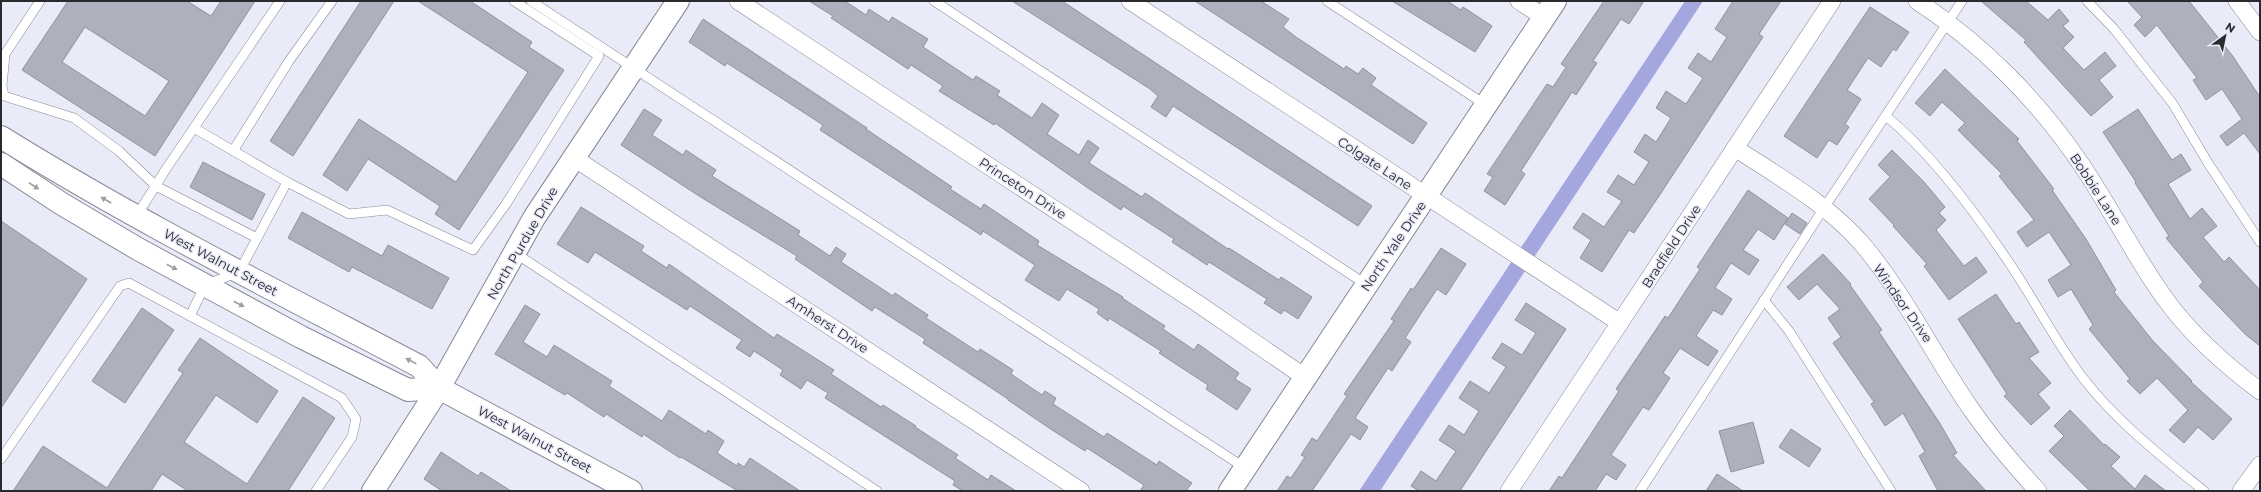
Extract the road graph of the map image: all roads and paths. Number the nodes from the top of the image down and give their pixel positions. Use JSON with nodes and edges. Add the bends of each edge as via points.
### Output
{"nodes":[{"id":1,"x":40,"y":1,"type":"edge"},
{"id":2,"x":280,"y":1,"type":"edge"},
{"id":3,"x":332,"y":1,"type":"edge"},
{"id":4,"x":514,"y":1,"type":"edge"},
{"id":5,"x":530,"y":1,"type":"edge"},
{"id":6,"x":678,"y":1,"type":"edge"},
{"id":7,"x":738,"y":1,"type":"edge"},
{"id":8,"x":934,"y":1,"type":"edge"},
{"id":9,"x":1130,"y":1,"type":"edge"},
{"id":10,"x":1327,"y":1,"type":"edge"},
{"id":11,"x":1520,"y":1,"type":"edge"},
{"id":12,"x":1832,"y":1,"type":"edge"},
{"id":13,"x":1917,"y":1,"type":"edge"},
{"id":14,"x":1962,"y":1,"type":"edge"},
{"id":15,"x":2087,"y":1,"type":"edge"},
{"id":16,"x":2242,"y":2,"type":"edge"},
{"id":17,"x":1550,"y":9,"type":"edge"},
{"id":18,"x":1948,"y":23,"type":"junction"},
{"id":19,"x":2260,"y":32,"type":"edge"},
{"id":20,"x":633,"y":68,"type":"junction"},
{"id":21,"x":1486,"y":105,"type":"junction"},
{"id":22,"x":1886,"y":116,"type":"junction"},
{"id":23,"x":194,"y":128,"type":"junction"},
{"id":24,"x":1,"y":137,"type":"edge"},
{"id":25,"x":1735,"y":148,"type":"junction"},
{"id":26,"x":233,"y":151,"type":"junction"},
{"id":27,"x":574,"y":158,"type":"junction"},
{"id":28,"x":1,"y":164,"type":"edge"},
{"id":29,"x":287,"y":182,"type":"junction"},
{"id":30,"x":156,"y":186,"type":"junction"},
{"id":31,"x":1426,"y":196,"type":"junction"},
{"id":32,"x":1824,"y":208,"type":"junction"},
{"id":33,"x":136,"y":217,"type":"junction"},
{"id":34,"x":257,"y":238,"type":"junction"},
{"id":35,"x":2260,"y":242,"type":"edge"},
{"id":36,"x":515,"y":253,"type":"junction"},
{"id":37,"x":239,"y":272,"type":"junction"},
{"id":38,"x":205,"y":285,"type":"junction"},
{"id":39,"x":1367,"y":285,"type":"junction"},
{"id":40,"x":1764,"y":300,"type":"junction"},
{"id":41,"x":190,"y":316,"type":"junction"},
{"id":42,"x":1620,"y":323,"type":"junction"},
{"id":43,"x":1306,"y":378,"type":"junction"},
{"id":44,"x":439,"y":388,"type":"junction"},
{"id":45,"x":2260,"y":391,"type":"edge"},
{"id":46,"x":1,"y":459,"type":"edge"},
{"id":47,"x":2260,"y":465,"type":"edge"},
{"id":48,"x":1245,"y":468,"type":"junction"},
{"id":49,"x":316,"y":491,"type":"edge"},
{"id":50,"x":373,"y":491,"type":"edge"},
{"id":51,"x":631,"y":491,"type":"edge"},
{"id":52,"x":877,"y":491,"type":"edge"},
{"id":53,"x":1082,"y":491,"type":"edge"},
{"id":54,"x":1230,"y":491,"type":"edge"},
{"id":55,"x":1509,"y":491,"type":"edge"},
{"id":56,"x":1640,"y":491,"type":"edge"},
{"id":57,"x":1891,"y":491,"type":"edge"},
{"id":58,"x":2038,"y":491,"type":"edge"},
{"id":59,"x":2204,"y":491,"type":"edge"},
{"id":60,"x":2241,"y":491,"type":"edge"}],
"edges":[{"from":1,"to":30,"type":"lane","via":[[5,54],[2,86],[4,96],[74,118],[119,151]]},
{"from":2,"to":23,"type":"lane"},
{"from":3,"to":26,"type":"lane","via":[[289,61]]},
{"from":4,"to":29,"type":"lane","via":[[599,56],[510,197],[473,250],[386,210],[349,214]]},
{"from":5,"to":20,"type":"lane"},
{"from":6,"to":20,"type":"main road","name":"North Purdue Drive"},
{"from":7,"to":43,"type":"street","name":"Princeton Drive","via":[[1197,303]]},
{"from":8,"to":39,"type":"lane"},
{"from":9,"to":31,"type":"street","name":"Colgate Lane"},
{"from":10,"to":21,"type":"lane"},
{"from":11,"to":17,"type":"street"},
{"from":12,"to":25,"type":"street","name":"Bradfield Drive"},
{"from":13,"to":18,"type":"street","name":"Bobbie Lane"},
{"from":14,"to":18,"type":"lane"},
{"from":15,"to":35,"type":"lane","via":[[2114,29],[2173,104]]},
{"from":16,"to":19,"type":"street"},
{"from":17,"to":21,"type":"main road","name":"North Yale Drive"},
{"from":18,"to":22,"type":"lane"},
{"from":18,"to":45,"type":"street","name":"Bobbie Lane","via":[[2003,70],[2040,109],[2081,164],[2173,309],[2228,368]]},
{"from":20,"to":27,"type":"main road","name":"North Purdue Drive"},
{"from":20,"to":48,"type":"lane"},
{"from":21,"to":31,"type":"main road","name":"North Yale Drive"},
{"from":22,"to":32,"type":"lane"},
{"from":22,"to":59,"type":"lane","via":[[1904,131],[1961,197],[2007,260],[2084,378],[2142,441]]},
{"from":23,"to":26,"type":"lane"},
{"from":23,"to":30,"type":"lane"},
{"from":33,"to":24,"type":"main road","name":"West Walnut Street","one_way":true},
{"from":25,"to":32,"type":"street","name":"Windsor Drive"},
{"from":25,"to":42,"type":"street","name":"Bradfield Drive"},
{"from":26,"to":29,"type":"lane"},
{"from":27,"to":36,"type":"main road","name":"North Purdue Drive","via":[[534,218]]},
{"from":27,"to":53,"type":"street","name":"Amherst Drive"},
{"from":28,"to":38,"type":"main road","one_way":true,"via":[[68,208]]},
{"from":29,"to":34,"type":"lane"},
{"from":30,"to":33,"type":"lane"},
{"from":30,"to":34,"type":"lane"},
{"from":31,"to":39,"type":"main road","name":"North Yale Drive"},
{"from":31,"to":42,"type":"street","name":"Colgate Lane"},
{"from":32,"to":40,"type":"lane"},
{"from":32,"to":58,"type":"street","name":"Windsor Drive","via":[[1862,244],[1921,328],[1970,408],[2014,465]]},
{"from":33,"to":37,"type":"main road","name":"West Walnut Street"},
{"from":34,"to":37,"type":"lane"},
{"from":36,"to":44,"type":"main road","name":"North Purdue Drive"},
{"from":36,"to":52,"type":"lane"},
{"from":37,"to":38,"type":"lane"},
{"from":44,"to":37,"type":"main road","name":"West Walnut Street","one_way":true,"via":[[419,366]]},
{"from":38,"to":41,"type":"lane"},
{"from":38,"to":44,"type":"main road","one_way":true,"via":[[301,337],[408,390]]},
{"from":39,"to":43,"type":"main road","name":"North Yale Drive"},
{"from":40,"to":56,"type":"lane"},
{"from":40,"to":57,"type":"lane","via":[[1794,338]]},
{"from":41,"to":46,"type":"lane","via":[[129,283],[120,286]]},
{"from":41,"to":49,"type":"lane","via":[[342,398],[356,419],[352,437]]},
{"from":42,"to":55,"type":"street","name":"Bradfield Drive"},
{"from":43,"to":48,"type":"main road","name":"North Yale Drive"},
{"from":44,"to":50,"type":"main road","name":"North Purdue Drive"},
{"from":44,"to":51,"type":"main road","name":"West Walnut Street"},
{"from":47,"to":60,"type":"street"},
{"from":48,"to":54,"type":"main road","name":"North Yale Drive"}]}
